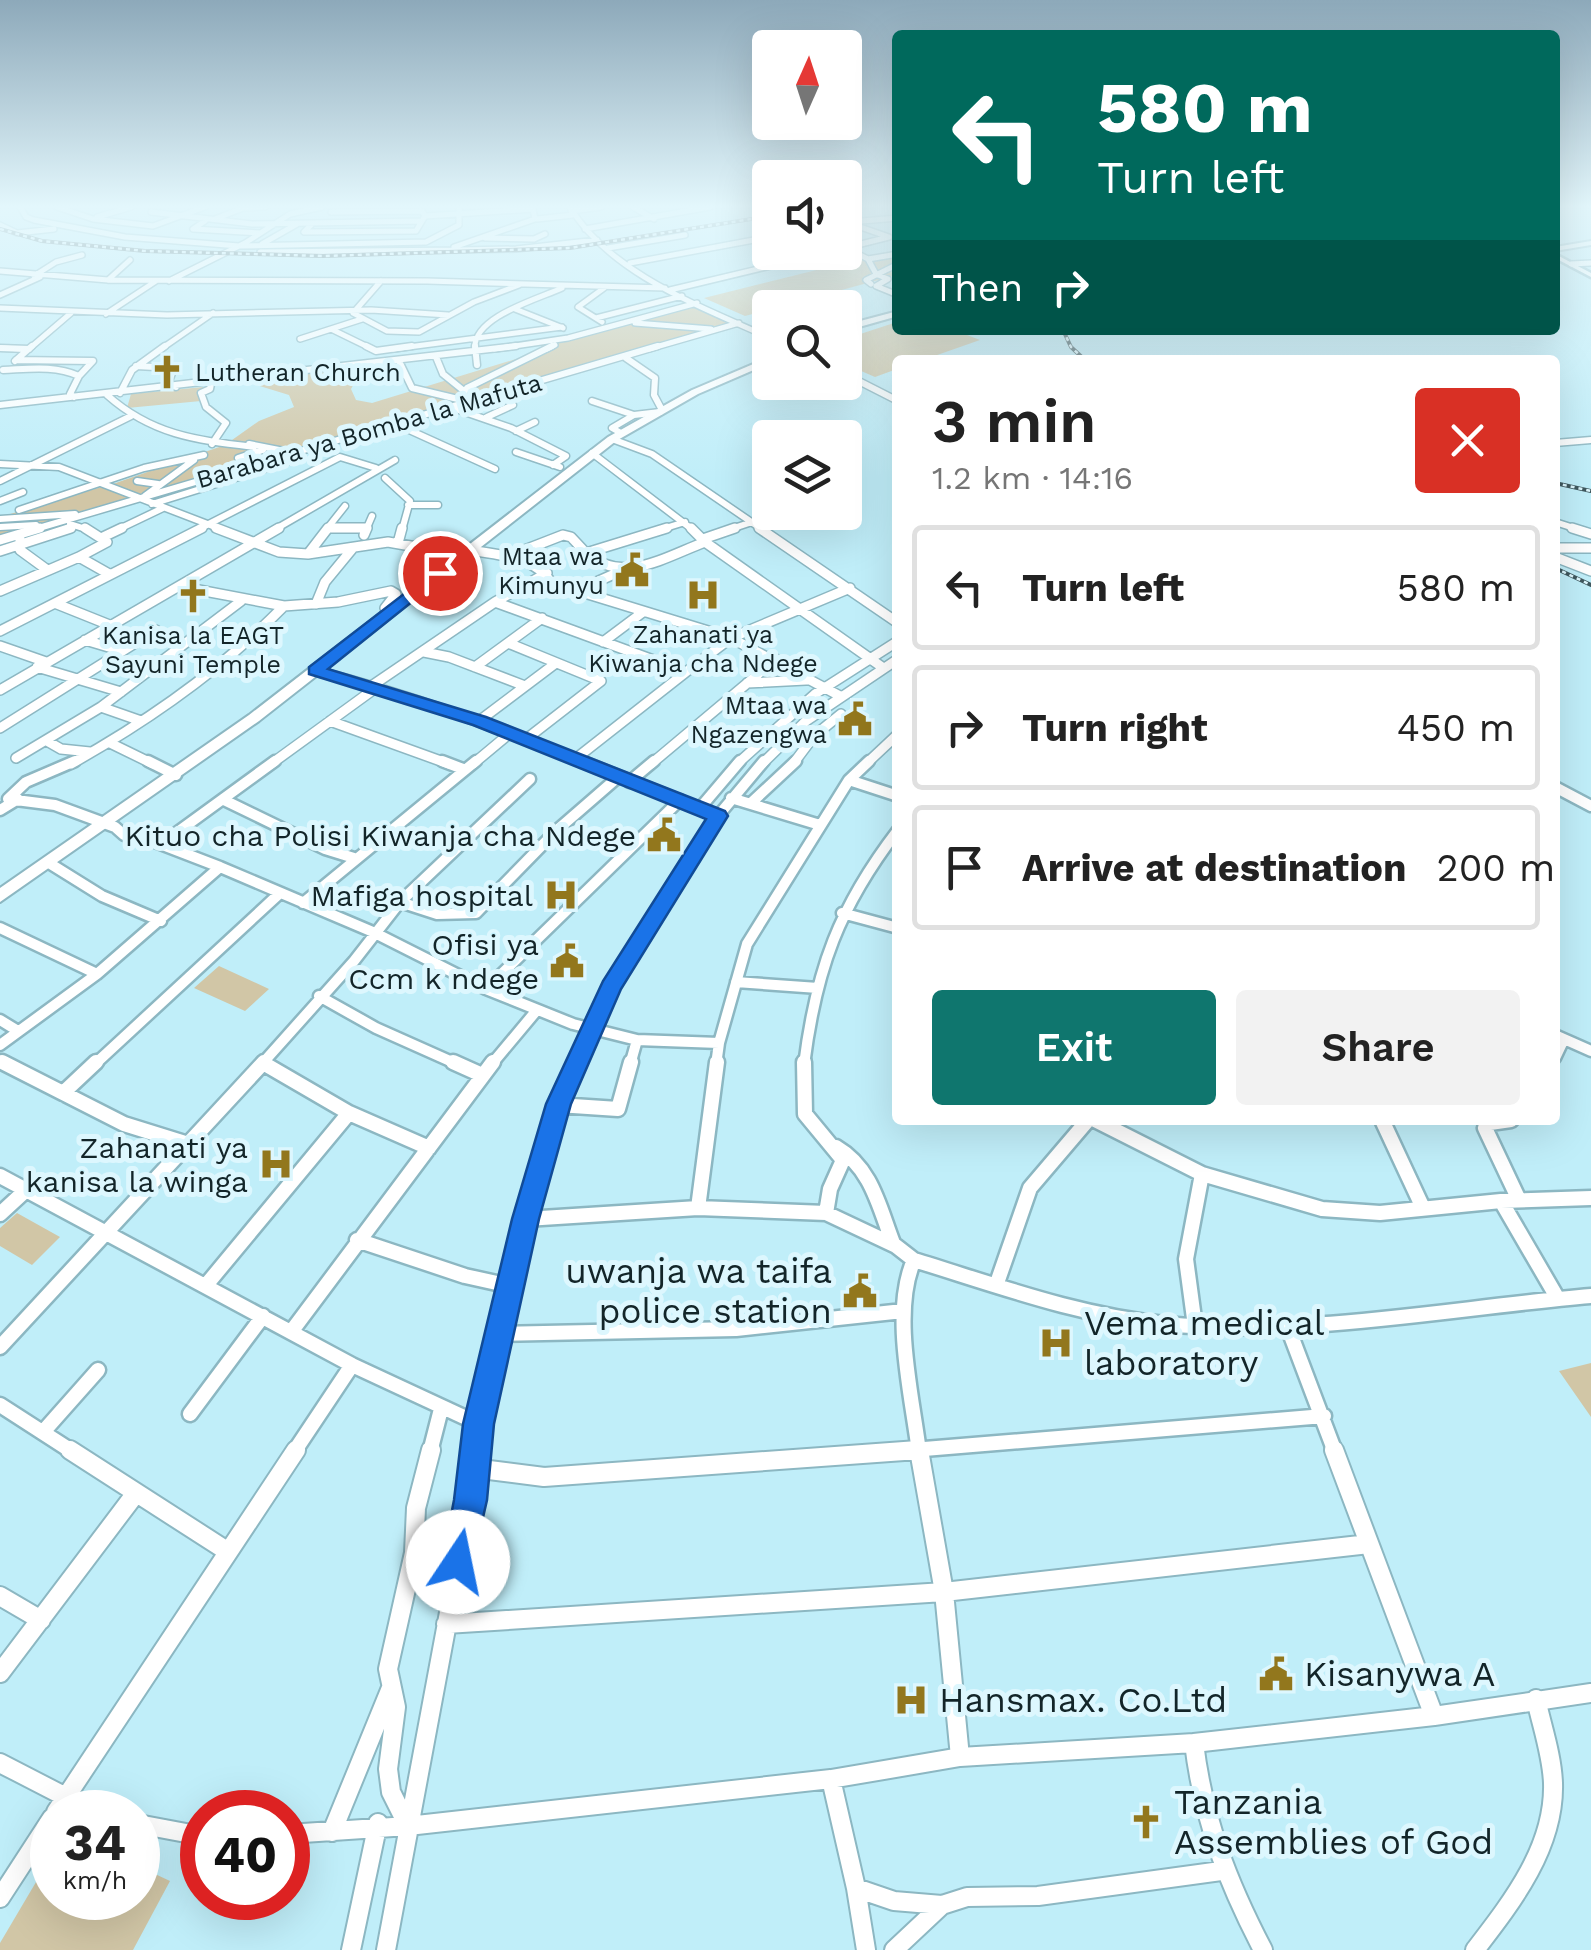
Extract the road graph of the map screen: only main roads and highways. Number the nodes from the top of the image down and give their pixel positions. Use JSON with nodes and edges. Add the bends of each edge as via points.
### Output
{"nodes":[{"id":1,"x":892,"y":314,"type":"edge"},
{"id":2,"x":862,"y":324,"type":"edge"},
{"id":3,"x":752,"y":366,"type":"edge"},
{"id":4,"x":0,"y":896,"type":"edge"}],
"edges":[{"from":1,"to":2,"type":"highway"},
{"from":3,"to":4,"type":"highway","via":[[616,436],[315,671]]}]}
